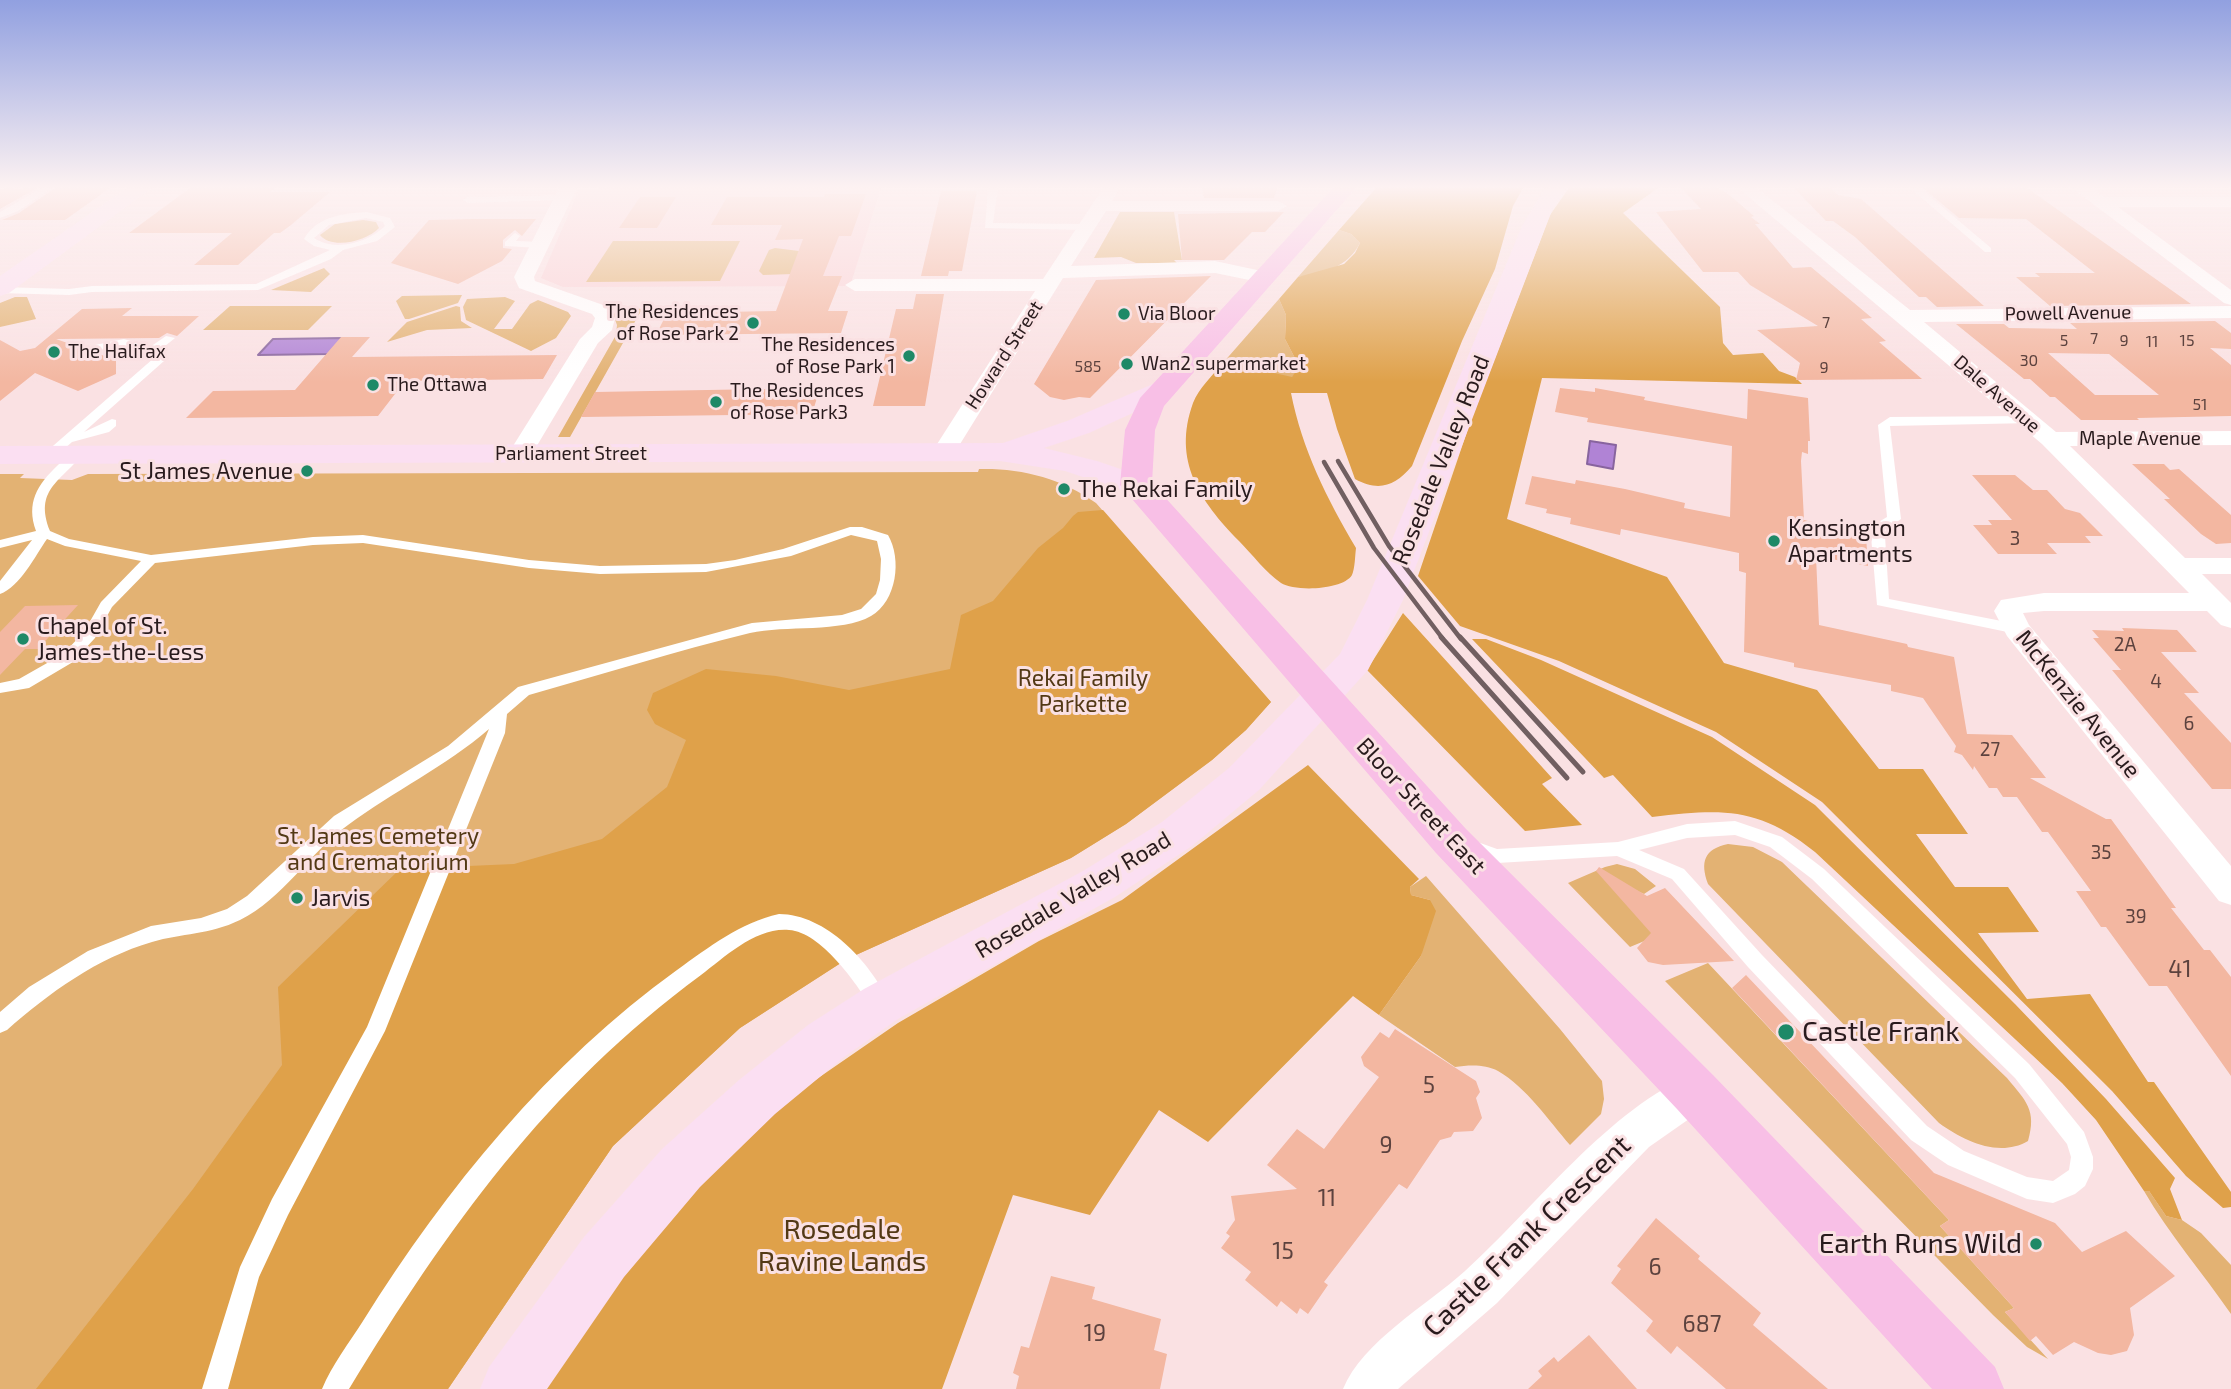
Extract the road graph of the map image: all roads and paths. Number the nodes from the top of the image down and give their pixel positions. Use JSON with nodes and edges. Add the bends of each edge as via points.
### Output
{"nodes":[{"id":1,"x":51,"y":253,"type":"edge"},
{"id":2,"x":333,"y":253,"type":"edge"},
{"id":3,"x":536,"y":253,"type":"edge"},
{"id":4,"x":1069,"y":253,"type":"edge"},
{"id":5,"x":1286,"y":253,"type":"edge"},
{"id":6,"x":1523,"y":253,"type":"edge"},
{"id":7,"x":1827,"y":253,"type":"edge"},
{"id":8,"x":2169,"y":253,"type":"edge"},
{"id":9,"x":1264,"y":277,"type":"junction"},
{"id":10,"x":1053,"y":278,"type":"junction"},
{"id":11,"x":855,"y":285,"type":"dead end"},
{"id":12,"x":0,"y":289,"type":"edge"},
{"id":13,"x":2231,"y":299,"type":"edge"},
{"id":14,"x":2231,"y":312,"type":"edge"},
{"id":15,"x":1905,"y":316,"type":"junction"},
{"id":16,"x":170,"y":338,"type":"dead end"},
{"id":17,"x":99,"y":347,"type":"dead end"},
{"id":18,"x":152,"y":351,"type":"junction"},
{"id":19,"x":1160,"y":390,"type":"junction"},
{"id":20,"x":2027,"y":420,"type":"junction"},
{"id":21,"x":112,"y":423,"type":"dead end"},
{"id":22,"x":2231,"y":438,"type":"edge"},
{"id":23,"x":2050,"y":439,"type":"junction"},
{"id":24,"x":64,"y":451,"type":"junction"},
{"id":25,"x":944,"y":452,"type":"junction"},
{"id":26,"x":1000,"y":452,"type":"junction"},
{"id":27,"x":530,"y":454,"type":"junction"},
{"id":28,"x":0,"y":455,"type":"edge"},
{"id":29,"x":1136,"y":485,"type":"junction"},
{"id":30,"x":44,"y":533,"type":"junction"},
{"id":31,"x":0,"y":544,"type":"edge"},
{"id":32,"x":151,"y":559,"type":"junction"},
{"id":33,"x":2177,"y":566,"type":"junction"},
{"id":34,"x":2231,"y":566,"type":"edge"},
{"id":35,"x":0,"y":589,"type":"edge"},
{"id":36,"x":2222,"y":610,"type":"edge"},
{"id":37,"x":2017,"y":629,"type":"junction"},
{"id":38,"x":0,"y":688,"type":"edge"},
{"id":39,"x":499,"y":713,"type":"junction"},
{"id":40,"x":1451,"y":841,"type":"junction"},
{"id":41,"x":1618,"y":849,"type":"junction"},
{"id":42,"x":2231,"y":891,"type":"edge"},
{"id":43,"x":881,"y":1004,"type":"junction"},
{"id":44,"x":0,"y":1024,"type":"edge"},
{"id":45,"x":1695,"y":1092,"type":"junction"},
{"id":46,"x":215,"y":1389,"type":"edge"},
{"id":47,"x":335,"y":1389,"type":"edge"},
{"id":48,"x":511,"y":1389,"type":"edge"},
{"id":49,"x":1367,"y":1389,"type":"edge"},
{"id":50,"x":1973,"y":1389,"type":"edge"}],
"edges":[{"from":1,"to":12,"type":"street"},
{"from":2,"to":12,"type":"lane","via":[[258,287],[69,292]]},
{"from":3,"to":27,"type":"street","via":[[524,277],[526,284],[599,310],[605,317],[601,330],[609,339]]},
{"from":4,"to":10,"type":"street","name":"Howard Street"},
{"from":5,"to":9,"type":"main road"},
{"from":6,"to":43,"type":"street","name":"Rosedale Valley Road","via":[[1385,600],[1355,661],[1244,779],[1177,834],[1100,884]]},
{"from":7,"to":15,"type":"street","name":"Dale Avenue"},
{"from":8,"to":13,"type":"street"},
{"from":9,"to":10,"type":"street","via":[[1215,267]]},
{"from":9,"to":19,"type":"main road"},
{"from":10,"to":11,"type":"street"},
{"from":10,"to":25,"type":"street","name":"Howard Street"},
{"from":14,"to":15,"type":"street","name":"Powell Avenue"},
{"from":15,"to":20,"type":"street","name":"Dale Avenue"},
{"from":16,"to":18,"type":"lane"},
{"from":17,"to":18,"type":"lane","via":[[124,342]]},
{"from":18,"to":24,"type":"lane","via":[[160,359]]},
{"from":19,"to":26,"type":"street","via":[[1079,427]]},
{"from":19,"to":29,"type":"main road","via":[[1140,430]]},
{"from":20,"to":23,"type":"street","name":"Dale Avenue"},
{"from":20,"to":37,"type":"lane","via":[[1889,421],[1884,425],[1895,519],[1882,526],[1878,536],[1882,602]]},
{"from":21,"to":24,"type":"lane"},
{"from":22,"to":23,"type":"street","name":"Maple Avenue"},
{"from":23,"to":33,"type":"street","name":"Dale Avenue"},
{"from":24,"to":27,"type":"street","name":"Parliament Street"},
{"from":24,"to":28,"type":"street","name":"Parliament Street"},
{"from":24,"to":30,"type":"lane","via":[[36,500],[36,517]]},
{"from":25,"to":26,"type":"street","name":"Parliament Street"},
{"from":25,"to":27,"type":"street","name":"Parliament Street"},
{"from":26,"to":29,"type":"street","name":"Parliament Street","via":[[1077,463]]},
{"from":29,"to":40,"type":"main road","name":"Bloor Street East"},
{"from":30,"to":31,"type":"lane"},
{"from":30,"to":32,"type":"lane","via":[[65,542]]},
{"from":30,"to":35,"type":"lane"},
{"from":32,"to":38,"type":"lane","via":[[106,605],[90,635],[68,658],[23,684]]},
{"from":32,"to":39,"type":"lane","via":[[363,539],[600,570],[706,568],[763,559],[850,531],[875,534],[887,545],[885,592],[871,611],[860,617],[752,628],[533,687]]},
{"from":33,"to":34,"type":"street"},
{"from":33,"to":36,"type":"street","name":"Dale Avenue"},
{"from":36,"to":37,"type":"street","name":"McKenzie Avenue","via":[[2021,603],[2008,611]]},
{"from":37,"to":42,"type":"street","name":"McKenzie Avenue"},
{"from":39,"to":44,"type":"lane","via":[[446,756],[347,816],[234,915],[202,926],[151,934],[104,952],[36,993]]},
{"from":39,"to":46,"type":"lane","via":[[497,733],[375,1031],[248,1275]]},
{"from":40,"to":41,"type":"lane","via":[[1497,856]]},
{"from":40,"to":45,"type":"main road","name":"Bloor Street East"},
{"from":41,"to":41,"type":"lane","via":[[1678,874],[1919,1133],[1956,1158],[2027,1188],[2053,1192],[2077,1178],[2082,1157],[2076,1139],[2022,1071],[1776,842],[1735,828],[1687,831]]},
{"from":43,"to":47,"type":"lane","via":[[847,959],[809,928],[794,922],[764,927],[736,940],[693,970],[576,1067],[521,1125],[419,1256]]},
{"from":43,"to":48,"type":"street","name":"Rosedale Valley Road","via":[[825,1041],[681,1168],[604,1257]]},
{"from":45,"to":49,"type":"street","name":"Castle Frank Crescent","via":[[1635,1133],[1481,1287],[1386,1367]]},
{"from":45,"to":50,"type":"main road","name":"Bloor Street East"}]}
